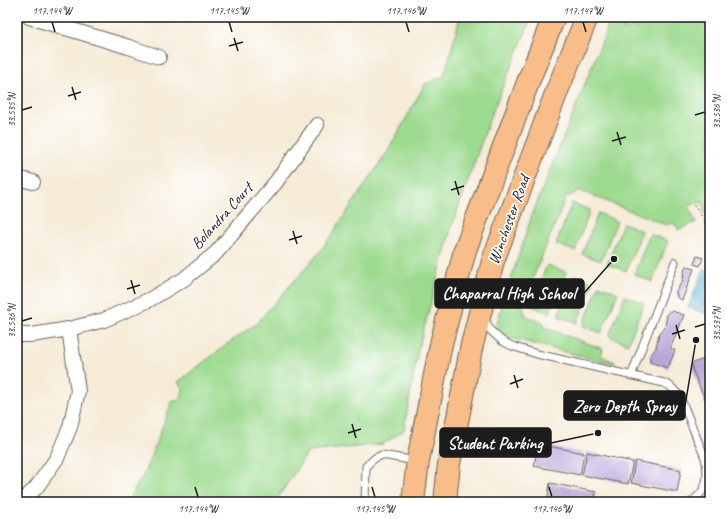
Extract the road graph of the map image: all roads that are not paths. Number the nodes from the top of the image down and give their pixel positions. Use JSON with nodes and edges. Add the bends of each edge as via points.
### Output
{"nodes":[{"id":1,"x":29,"y":17,"type":"edge"},
{"id":2,"x":554,"y":17,"type":"edge"},
{"id":3,"x":587,"y":17,"type":"edge"},
{"id":4,"x":159,"y":57,"type":"dead end"},
{"id":5,"x":317,"y":125,"type":"dead end"},
{"id":6,"x":17,"y":178,"type":"edge"},
{"id":7,"x":33,"y":182,"type":"dead end"},
{"id":8,"x":675,"y":262,"type":"dead end"},
{"id":9,"x":481,"y":310,"type":"junction"},
{"id":10,"x":69,"y":330,"type":"junction"},
{"id":11,"x":17,"y":335,"type":"edge"},
{"id":12,"x":631,"y":376,"type":"junction"},
{"id":13,"x":418,"y":461,"type":"junction"},
{"id":14,"x":21,"y":502,"type":"edge"},
{"id":15,"x":365,"y":502,"type":"edge"},
{"id":16,"x":414,"y":502,"type":"edge"},
{"id":17,"x":446,"y":502,"type":"edge"},
{"id":18,"x":691,"y":502,"type":"edge"}],
"edges":[{"from":1,"to":4,"type":"street"},
{"from":2,"to":13,"type":"main road","name":"Winchester Road","via":[[465,250],[441,344]]},
{"from":3,"to":9,"type":"main road","name":"Winchester Road","via":[[493,261]]},
{"from":5,"to":10,"type":"street","name":"Bolandra Court","via":[[276,182],[216,253],[190,275],[149,300],[104,320]]},
{"from":6,"to":7,"type":"street"},
{"from":8,"to":12,"type":"lane"},
{"from":9,"to":12,"type":"lane","via":[[490,330],[512,346]]},
{"from":9,"to":17,"type":"main road","name":"Winchester Road","via":[[449,464]]},
{"from":10,"to":11,"type":"street","name":"Bolandra Court"},
{"from":10,"to":14,"type":"street","via":[[78,391],[70,427],[57,458],[36,488]]},
{"from":12,"to":18,"type":"lane","via":[[670,386],[684,404],[705,458],[708,474],[702,491]]},
{"from":13,"to":15,"type":"lane","via":[[382,456],[375,458],[366,466]]},
{"from":13,"to":16,"type":"main road","name":"Winchester Road"}]}
